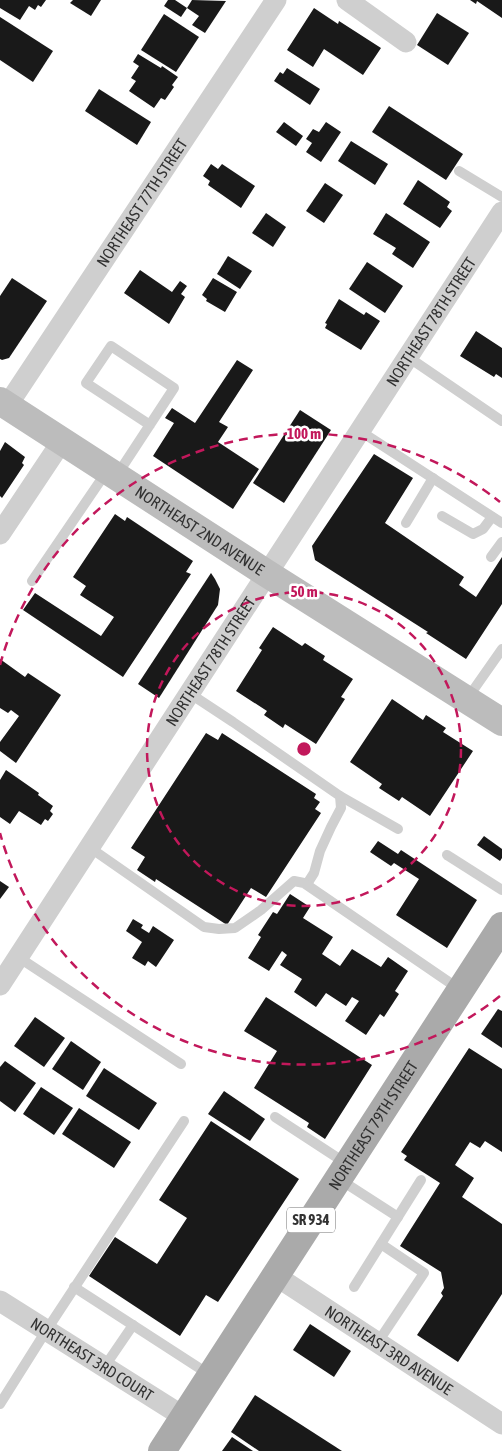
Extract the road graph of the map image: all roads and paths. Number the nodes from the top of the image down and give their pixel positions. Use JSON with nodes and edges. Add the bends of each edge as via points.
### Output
{"nodes":[{"id":1,"x":276,"y":0,"type":"edge"},
{"id":2,"x":347,"y":0,"type":"edge"},
{"id":3,"x":406,"y":42,"type":"dead end"},
{"id":4,"x":459,"y":171,"type":"dead end"},
{"id":5,"x":502,"y":197,"type":"edge"},
{"id":6,"x":502,"y":212,"type":"edge"},
{"id":7,"x":408,"y":357,"type":"junction"},
{"id":8,"x":4,"y":403,"type":"edge"},
{"id":9,"x":502,"y":421,"type":"edge"},
{"id":10,"x":150,"y":425,"type":"junction"},
{"id":11,"x":360,"y":431,"type":"junction"},
{"id":12,"x":62,"y":441,"type":"junction"},
{"id":13,"x":112,"y":473,"type":"junction"},
{"id":14,"x":433,"y":478,"type":"junction"},
{"id":15,"x":442,"y":516,"type":"dead end"},
{"id":16,"x":492,"y":517,"type":"junction"},
{"id":17,"x":406,"y":523,"type":"dead end"},
{"id":18,"x":502,"y":523,"type":"edge"},
{"id":19,"x":0,"y":534,"type":"edge"},
{"id":20,"x":502,"y":542,"type":"edge"},
{"id":21,"x":491,"y":557,"type":"dead end"},
{"id":22,"x":266,"y":573,"type":"junction"},
{"id":23,"x":32,"y":581,"type":"dead end"},
{"id":24,"x":502,"y":649,"type":"edge"},
{"id":25,"x":189,"y":693,"type":"junction"},
{"id":26,"x":467,"y":700,"type":"junction"},
{"id":27,"x":502,"y":722,"type":"edge"},
{"id":28,"x":340,"y":796,"type":"junction"},
{"id":29,"x":398,"y":829,"type":"dead end"},
{"id":30,"x":89,"y":847,"type":"junction"},
{"id":31,"x":447,"y":855,"type":"dead end"},
{"id":32,"x":307,"y":884,"type":"junction"},
{"id":33,"x":502,"y":890,"type":"edge"},
{"id":34,"x":498,"y":940,"type":"edge"},
{"id":35,"x":18,"y":957,"type":"junction"},
{"id":36,"x":0,"y":984,"type":"edge"},
{"id":37,"x":460,"y":990,"type":"junction"},
{"id":38,"x":181,"y":1064,"type":"dead end"},
{"id":39,"x":275,"y":1117,"type":"dead end"},
{"id":40,"x":184,"y":1121,"type":"dead end"},
{"id":41,"x":343,"y":1171,"type":"junction"},
{"id":42,"x":421,"y":1180,"type":"dead end"},
{"id":43,"x":398,"y":1217,"type":"junction"},
{"id":44,"x":380,"y":1244,"type":"junction"},
{"id":45,"x":276,"y":1276,"type":"junction"},
{"id":46,"x":74,"y":1287,"type":"junction"},
{"id":47,"x":354,"y":1287,"type":"dead end"},
{"id":48,"x":0,"y":1301,"type":"edge"},
{"id":49,"x":133,"y":1325,"type":"junction"},
{"id":50,"x":46,"y":1331,"type":"junction"},
{"id":51,"x":378,"y":1342,"type":"junction"},
{"id":52,"x":105,"y":1366,"type":"junction"},
{"id":53,"x":211,"y":1376,"type":"junction"},
{"id":54,"x":0,"y":1404,"type":"edge"},
{"id":55,"x":184,"y":1417,"type":"junction"},
{"id":56,"x":502,"y":1424,"type":"edge"},
{"id":57,"x":162,"y":1451,"type":"edge"}],
"edges":[{"from":1,"to":8,"type":"street","name":"NORTHEAST 77TH STREET"},
{"from":2,"to":3,"type":"street"},
{"from":4,"to":5,"type":"lane"},
{"from":6,"to":7,"type":"street","name":"NORTHEAST 78TH STREET"},
{"from":7,"to":9,"type":"lane"},
{"from":7,"to":11,"type":"street","name":"NORTHEAST 78TH STREET"},
{"from":8,"to":12,"type":"main road","name":"NORTHEAST 2ND AVENUE"},
{"from":10,"to":10,"type":"lane","via":[[174,388],[111,346],[86,383]]},
{"from":10,"to":13,"type":"lane"},
{"from":11,"to":14,"type":"lane"},
{"from":11,"to":22,"type":"street","name":"NORTHEAST 78TH STREET"},
{"from":12,"to":13,"type":"main road","name":"NORTHEAST 2ND AVENUE"},
{"from":12,"to":19,"type":"street"},
{"from":13,"to":22,"type":"main road","name":"NORTHEAST 2ND AVENUE"},
{"from":13,"to":23,"type":"lane"},
{"from":14,"to":16,"type":"lane"},
{"from":14,"to":17,"type":"lane"},
{"from":15,"to":16,"type":"lane","via":[[473,534],[483,529]]},
{"from":16,"to":18,"type":"lane"},
{"from":20,"to":21,"type":"lane"},
{"from":22,"to":25,"type":"street","name":"NORTHEAST 78TH STREET"},
{"from":22,"to":26,"type":"main road","name":"NORTHEAST 2ND AVENUE"},
{"from":24,"to":26,"type":"lane"},
{"from":25,"to":28,"type":"lane"},
{"from":25,"to":30,"type":"street","name":"NORTHEAST 78TH STREET"},
{"from":26,"to":27,"type":"main road","name":"NORTHEAST 2ND AVENUE"},
{"from":28,"to":29,"type":"lane"},
{"from":28,"to":32,"type":"lane","via":[[341,808]]},
{"from":30,"to":32,"type":"lane","via":[[204,927],[235,928],[294,881]]},
{"from":30,"to":35,"type":"street","name":"NORTHEAST 78TH STREET"},
{"from":31,"to":33,"type":"lane"},
{"from":32,"to":37,"type":"lane"},
{"from":34,"to":37,"type":"main road","name":"NORTHEAST 79TH STREET","number":"SR 934"},
{"from":35,"to":36,"type":"street","name":"NORTHEAST 78TH STREET"},
{"from":35,"to":38,"type":"lane"},
{"from":37,"to":41,"type":"main road","name":"NORTHEAST 79TH STREET","number":"SR 934"},
{"from":39,"to":41,"type":"lane"},
{"from":40,"to":46,"type":"lane"},
{"from":41,"to":43,"type":"lane"},
{"from":41,"to":45,"type":"main road","name":"NORTHEAST 79TH STREET","number":"SR 934"},
{"from":42,"to":43,"type":"lane"},
{"from":43,"to":44,"type":"lane"},
{"from":44,"to":47,"type":"lane"},
{"from":44,"to":51,"type":"lane","via":[[424,1272]]},
{"from":45,"to":51,"type":"street","name":"NORTHEAST 3RD AVENUE"},
{"from":45,"to":53,"type":"main road","name":"NORTHEAST 79TH STREET","number":"SR 934"},
{"from":46,"to":49,"type":"lane"},
{"from":46,"to":50,"type":"lane"},
{"from":48,"to":50,"type":"street","name":"NORTHEAST 3RD COURT"},
{"from":49,"to":52,"type":"lane"},
{"from":49,"to":53,"type":"lane"},
{"from":50,"to":52,"type":"street","name":"NORTHEAST 3RD COURT"},
{"from":50,"to":54,"type":"lane"},
{"from":51,"to":56,"type":"street","name":"NORTHEAST 3RD AVENUE"},
{"from":52,"to":55,"type":"street","name":"NORTHEAST 3RD COURT"},
{"from":53,"to":55,"type":"main road","name":"NORTHEAST 79TH STREET","number":"SR 934"},
{"from":55,"to":57,"type":"main road","name":"NORTHEAST 79TH STREET","number":"SR 934"}]}
